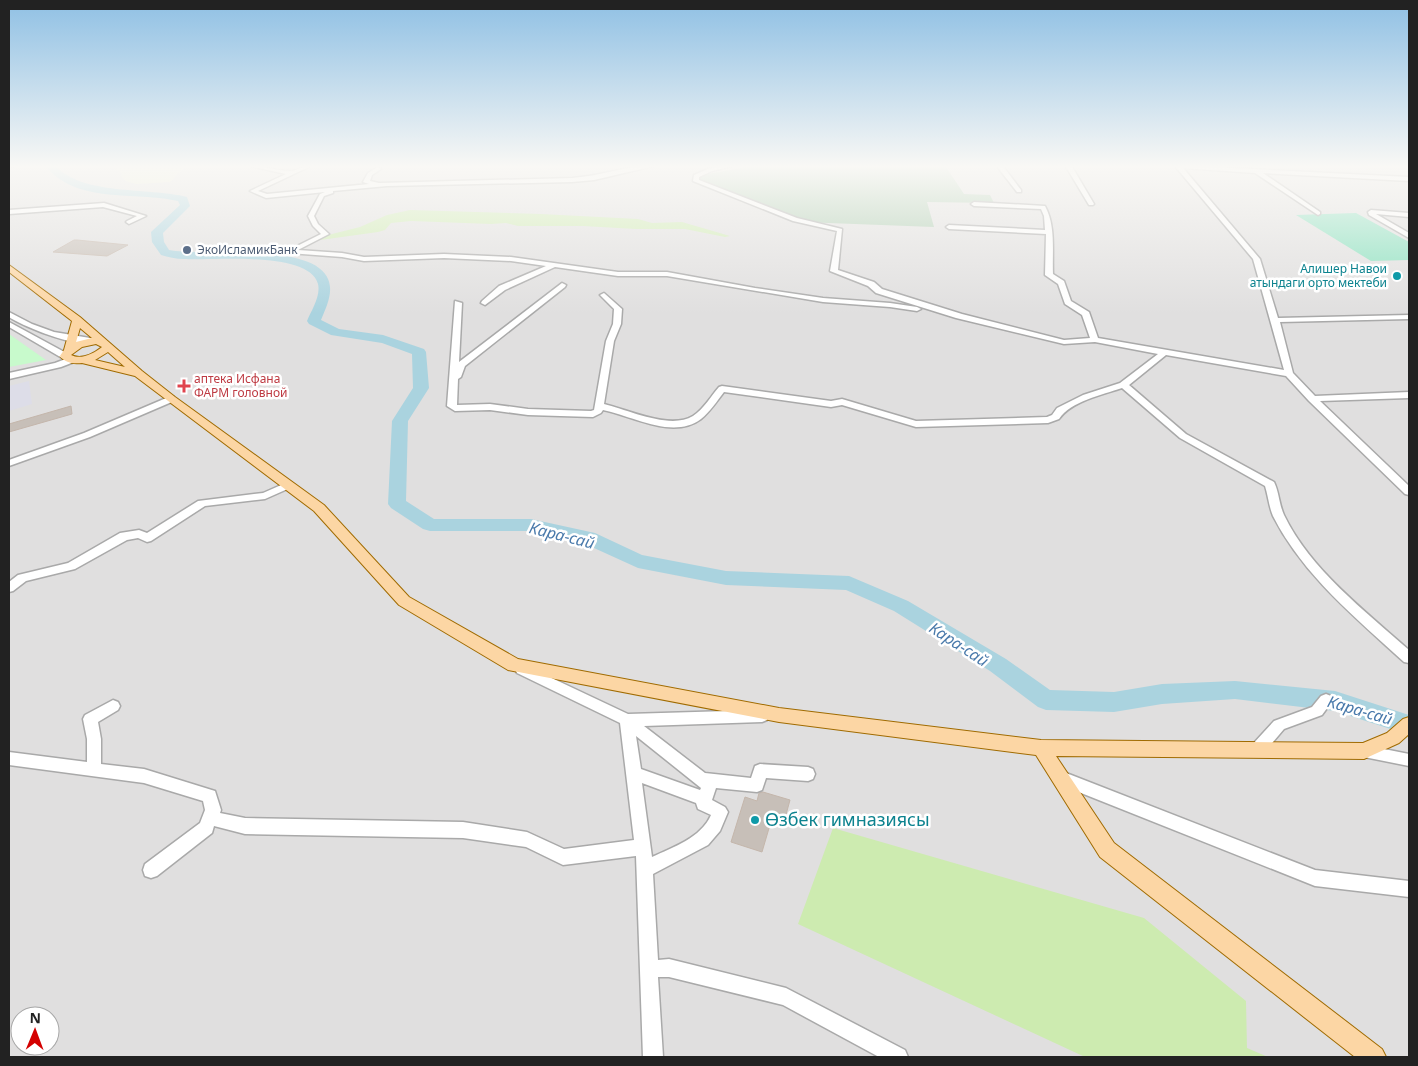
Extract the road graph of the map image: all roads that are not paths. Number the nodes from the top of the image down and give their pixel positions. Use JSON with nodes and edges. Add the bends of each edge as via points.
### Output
{"nodes":[{"id":1,"x":138,"y":215,"type":"edge"},
{"id":2,"x":312,"y":215,"type":"edge"},
{"id":3,"x":782,"y":215,"type":"edge"},
{"id":4,"x":1047,"y":215,"type":"edge"},
{"id":5,"x":1218,"y":215,"type":"edge"},
{"id":6,"x":1372,"y":215,"type":"edge"},
{"id":7,"x":129,"y":222,"type":"dead end"},
{"id":8,"x":949,"y":227,"type":"dead end"},
{"id":9,"x":1049,"y":232,"type":"junction"},
{"id":10,"x":1409,"y":236,"type":"edge"},
{"id":11,"x":554,"y":265,"type":"junction"},
{"id":12,"x":9,"y":268,"type":"edge"},
{"id":13,"x":562,"y":285,"type":"dead end"},
{"id":14,"x":604,"y":295,"type":"dead end"},
{"id":15,"x":458,"y":303,"type":"dead end"},
{"id":16,"x":485,"y":303,"type":"dead end"},
{"id":17,"x":9,"y":314,"type":"edge"},
{"id":18,"x":959,"y":316,"type":"junction"},
{"id":19,"x":1397,"y":317,"type":"junction"},
{"id":20,"x":1409,"y":317,"type":"edge"},
{"id":21,"x":77,"y":319,"type":"junction"},
{"id":22,"x":1275,"y":320,"type":"junction"},
{"id":23,"x":9,"y":324,"type":"edge"},
{"id":24,"x":1409,"y":325,"type":"edge"},
{"id":25,"x":1096,"y":340,"type":"junction"},
{"id":26,"x":102,"y":343,"type":"junction"},
{"id":27,"x":1166,"y":352,"type":"junction"},
{"id":28,"x":72,"y":353,"type":"junction"},
{"id":29,"x":138,"y":373,"type":"junction"},
{"id":30,"x":1290,"y":374,"type":"junction"},
{"id":31,"x":9,"y":376,"type":"edge"},
{"id":32,"x":1123,"y":385,"type":"junction"},
{"id":33,"x":1409,"y":395,"type":"edge"},
{"id":34,"x":171,"y":399,"type":"junction"},
{"id":35,"x":1312,"y":399,"type":"junction"},
{"id":36,"x":452,"y":406,"type":"junction"},
{"id":37,"x":599,"y":406,"type":"junction"},
{"id":38,"x":9,"y":463,"type":"edge"},
{"id":39,"x":288,"y":485,"type":"junction"},
{"id":40,"x":1409,"y":492,"type":"edge"},
{"id":41,"x":9,"y":588,"type":"edge"},
{"id":42,"x":1409,"y":658,"type":"edge"},
{"id":43,"x":514,"y":665,"type":"junction"},
{"id":44,"x":1326,"y":700,"type":"dead end"},
{"id":45,"x":113,"y":706,"type":"dead end"},
{"id":46,"x":780,"y":715,"type":"junction"},
{"id":47,"x":627,"y":720,"type":"junction"},
{"id":48,"x":1409,"y":724,"type":"edge"},
{"id":49,"x":1041,"y":748,"type":"junction"},
{"id":50,"x":1257,"y":750,"type":"junction"},
{"id":51,"x":1364,"y":751,"type":"junction"},
{"id":52,"x":9,"y":759,"type":"edge"},
{"id":53,"x":1409,"y":760,"type":"edge"},
{"id":54,"x":94,"y":770,"type":"junction"},
{"id":55,"x":634,"y":772,"type":"junction"},
{"id":56,"x":808,"y":774,"type":"dead end"},
{"id":57,"x":1061,"y":778,"type":"junction"},
{"id":58,"x":699,"y":779,"type":"junction"},
{"id":59,"x":704,"y":799,"type":"junction"},
{"id":60,"x":210,"y":818,"type":"junction"},
{"id":61,"x":643,"y":847,"type":"junction"},
{"id":62,"x":151,"y":870,"type":"dead end"},
{"id":63,"x":644,"y":870,"type":"junction"},
{"id":64,"x":1409,"y":889,"type":"edge"},
{"id":65,"x":649,"y":969,"type":"junction"},
{"id":66,"x":653,"y":1057,"type":"edge"},
{"id":67,"x":898,"y":1057,"type":"edge"},
{"id":68,"x":1374,"y":1057,"type":"edge"}],
"edges":[{"from":1,"to":7,"type":"street","via":[[143,216]]},
{"from":2,"to":11,"type":"street","via":[[315,225],[326,234],[290,252],[364,259],[444,256],[511,259]]},
{"from":3,"to":18,"type":"street","via":[[840,230],[834,271],[871,284],[879,292]]},
{"from":4,"to":9,"type":"street"},
{"from":5,"to":22,"type":"street","via":[[1256,260]]},
{"from":6,"to":10,"type":"street"},
{"from":8,"to":9,"type":"street"},
{"from":9,"to":25,"type":"street","via":[[1049,275],[1061,283],[1068,302],[1086,314]]},
{"from":11,"to":16,"type":"street","via":[[502,288]]},
{"from":11,"to":18,"type":"street","via":[[618,274],[668,274],[823,300],[890,305]]},
{"from":12,"to":21,"type":"main road"},
{"from":13,"to":36,"type":"street","via":[[461,365]]},
{"from":14,"to":37,"type":"street","via":[[618,309]]},
{"from":15,"to":36,"type":"street"},
{"from":17,"to":28,"type":"street","via":[[27,326],[55,336]]},
{"from":18,"to":25,"type":"street","via":[[1064,342]]},
{"from":19,"to":20,"type":"street"},
{"from":19,"to":22,"type":"street"},
{"from":19,"to":24,"type":"street"},
{"from":21,"to":26,"type":"main road"},
{"from":21,"to":28,"type":"main road"},
{"from":22,"to":30,"type":"street"},
{"from":23,"to":28,"type":"street"},
{"from":25,"to":27,"type":"street"},
{"from":26,"to":28,"type":"main road","via":[[82,344]]},
{"from":26,"to":28,"type":"main road","via":[[106,348],[99,354]]},
{"from":26,"to":29,"type":"main road"},
{"from":27,"to":30,"type":"street"},
{"from":27,"to":32,"type":"street"},
{"from":28,"to":29,"type":"main road"},
{"from":28,"to":31,"type":"street","via":[[58,365]]},
{"from":29,"to":34,"type":"main road"},
{"from":30,"to":35,"type":"street"},
{"from":32,"to":37,"type":"street","via":[[1060,410],[1048,420],[916,424],[842,402],[831,404],[722,389],[698,417],[673,426]]},
{"from":32,"to":42,"type":"street","via":[[1183,436],[1270,484],[1278,514],[1304,557],[1352,607]]},
{"from":33,"to":35,"type":"street"},
{"from":34,"to":38,"type":"street","via":[[87,435]]},
{"from":34,"to":39,"type":"main road"},
{"from":35,"to":40,"type":"street"},
{"from":36,"to":37,"type":"street","via":[[593,414]]},
{"from":39,"to":41,"type":"street","via":[[265,496],[202,502],[147,538],[140,534],[124,536],[71,566],[22,578]]},
{"from":39,"to":43,"type":"main road","via":[[319,508],[404,600]]},
{"from":43,"to":46,"type":"main road"},
{"from":43,"to":47,"type":"street"},
{"from":44,"to":50,"type":"street","via":[[1317,711],[1279,725]]},
{"from":45,"to":54,"type":"street","via":[[90,719],[94,738]]},
{"from":46,"to":47,"type":"street"},
{"from":46,"to":49,"type":"main road"},
{"from":47,"to":55,"type":"street"},
{"from":47,"to":58,"type":"street"},
{"from":48,"to":51,"type":"main road","via":[[1393,738]]},
{"from":49,"to":50,"type":"main road"},
{"from":49,"to":57,"type":"main road"},
{"from":50,"to":51,"type":"main road"},
{"from":51,"to":53,"type":"street"},
{"from":52,"to":54,"type":"street"},
{"from":54,"to":60,"type":"street","via":[[144,776],[210,796],[213,810]]},
{"from":55,"to":59,"type":"street"},
{"from":55,"to":61,"type":"street"},
{"from":56,"to":58,"type":"street","via":[[760,771],[758,785]]},
{"from":57,"to":64,"type":"street","via":[[1315,878]]},
{"from":57,"to":68,"type":"main road","via":[[1106,850]]},
{"from":58,"to":59,"type":"street","via":[[709,786]]},
{"from":59,"to":63,"type":"street","via":[[703,804],[720,812],[714,826],[702,840]]},
{"from":60,"to":61,"type":"street","via":[[246,826],[463,830],[527,840],[563,857]]},
{"from":60,"to":62,"type":"street","via":[[206,828]]},
{"from":61,"to":63,"type":"street"},
{"from":63,"to":65,"type":"street"},
{"from":65,"to":66,"type":"street"},
{"from":65,"to":67,"type":"street","via":[[669,968],[786,997]]}]}
